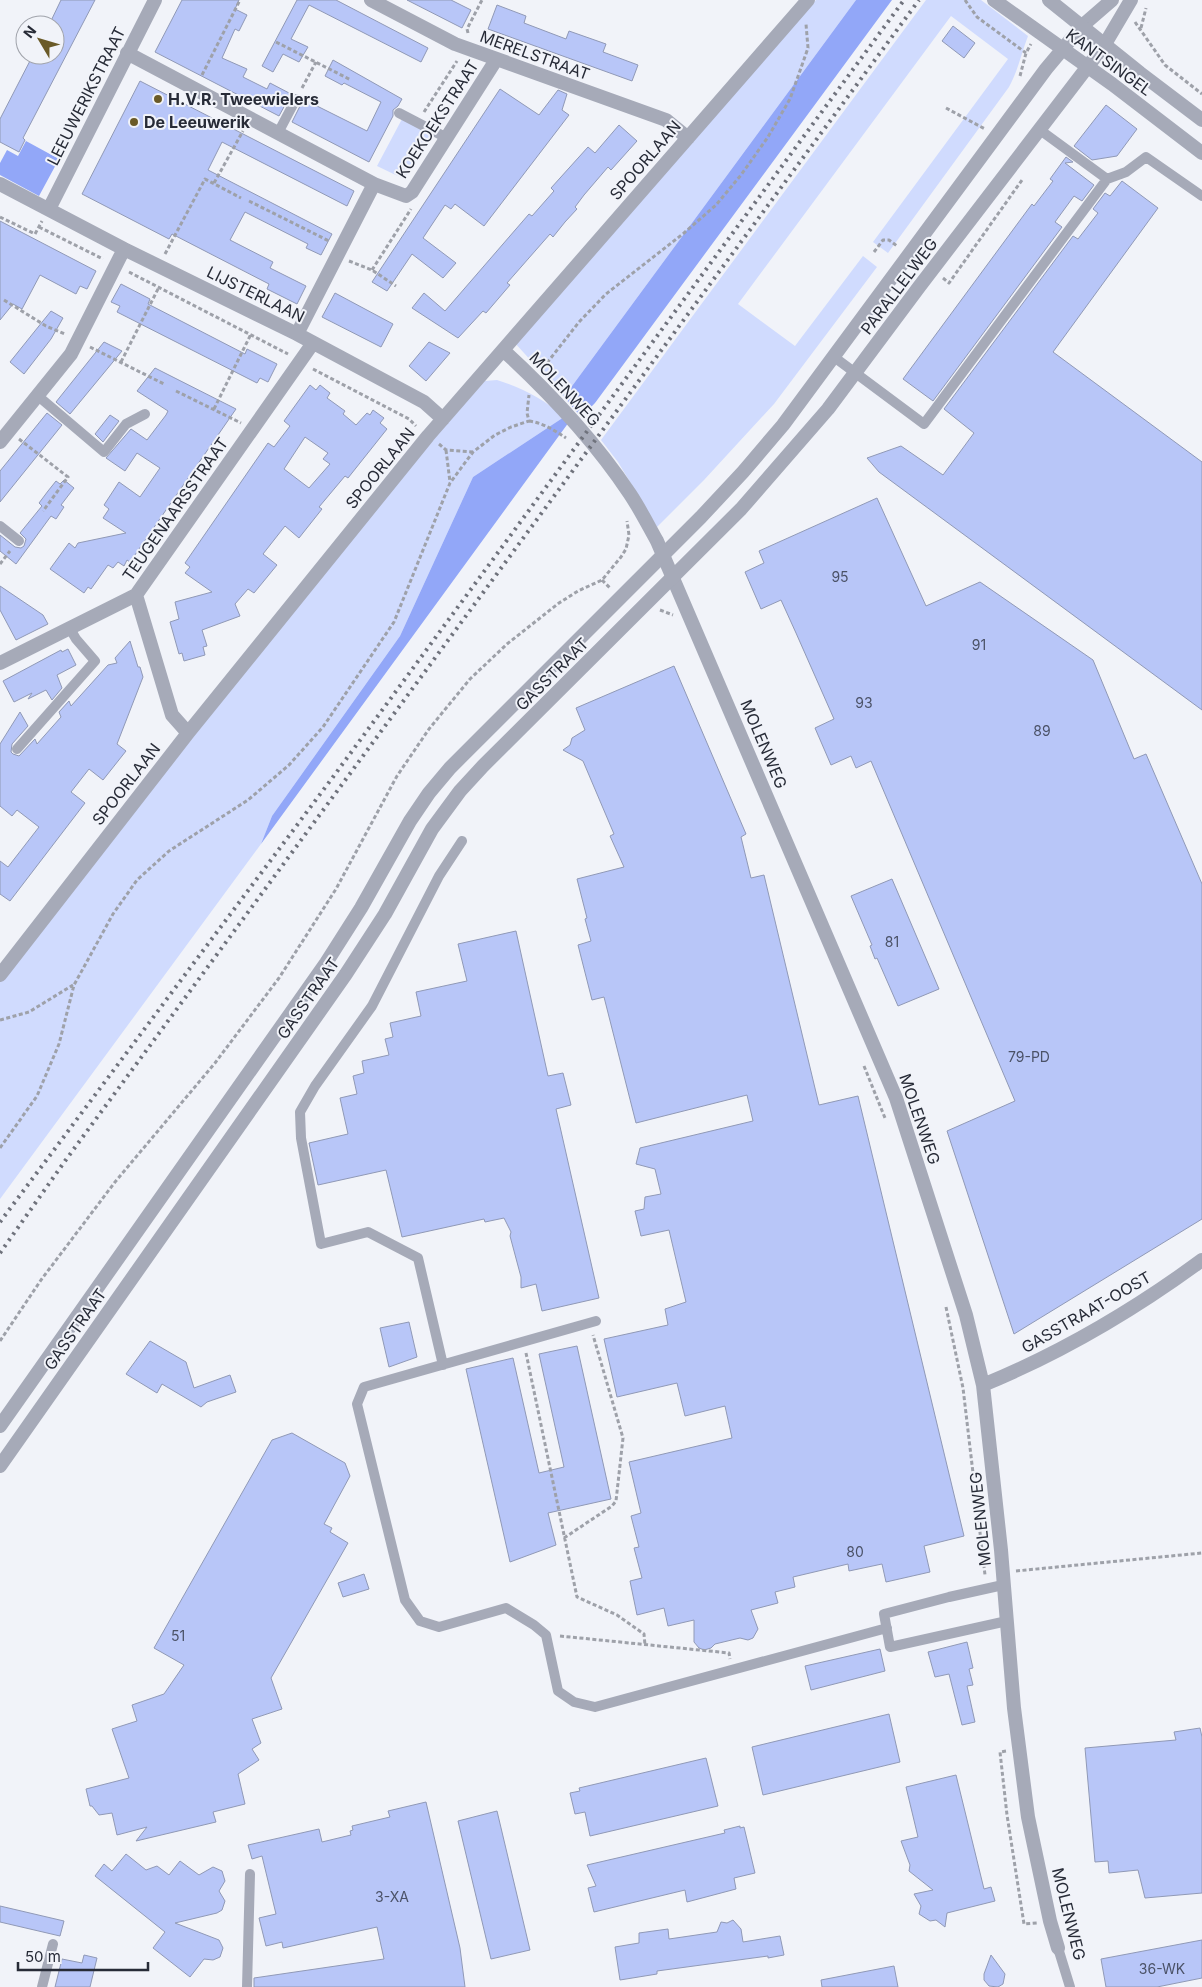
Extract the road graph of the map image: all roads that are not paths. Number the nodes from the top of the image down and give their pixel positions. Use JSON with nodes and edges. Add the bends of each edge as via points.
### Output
{"nodes":[{"id":1,"x":155,"y":0,"type":"edge"},
{"id":2,"x":371,"y":0,"type":"edge"},
{"id":3,"x":994,"y":0,"type":"edge"},
{"id":4,"x":1049,"y":0,"type":"edge"},
{"id":5,"x":1112,"y":0,"type":"edge"},
{"id":6,"x":1131,"y":0,"type":"edge"},
{"id":7,"x":802,"y":2,"type":"edge"},
{"id":8,"x":1082,"y":26,"type":"junction"},
{"id":9,"x":1105,"y":44,"type":"junction"},
{"id":10,"x":1062,"y":50,"type":"junction"},
{"id":11,"x":127,"y":52,"type":"junction"},
{"id":12,"x":496,"y":60,"type":"junction"},
{"id":13,"x":1087,"y":68,"type":"junction"},
{"id":14,"x":296,"y":99,"type":"road end"},
{"id":15,"x":399,"y":113,"type":"dead end"},
{"id":16,"x":1202,"y":120,"type":"edge"},
{"id":17,"x":1040,"y":130,"type":"junction"},
{"id":18,"x":278,"y":133,"type":"junction"},
{"id":19,"x":447,"y":138,"type":"junction"},
{"id":20,"x":688,"y":138,"type":"junction"},
{"id":21,"x":1202,"y":153,"type":"edge"},
{"id":22,"x":1107,"y":179,"type":"junction"},
{"id":23,"x":0,"y":184,"type":"edge"},
{"id":24,"x":374,"y":184,"type":"junction"},
{"id":25,"x":1202,"y":196,"type":"edge"},
{"id":26,"x":49,"y":209,"type":"junction"},
{"id":27,"x":124,"y":248,"type":"junction"},
{"id":28,"x":297,"y":334,"type":"junction"},
{"id":29,"x":313,"y":343,"type":"junction"},
{"id":30,"x":503,"y":350,"type":"junction"},
{"id":31,"x":834,"y":357,"type":"junction"},
{"id":32,"x":855,"y":374,"type":"junction"},
{"id":33,"x":38,"y":396,"type":"junction"},
{"id":34,"x":145,"y":414,"type":"dead end"},
{"id":35,"x":443,"y":419,"type":"junction"},
{"id":36,"x":4,"y":437,"type":"edge"},
{"id":37,"x":0,"y":526,"type":"edge"},
{"id":38,"x":19,"y":541,"type":"dead end"},
{"id":39,"x":664,"y":554,"type":"junction"},
{"id":40,"x":674,"y":576,"type":"junction"},
{"id":41,"x":136,"y":595,"type":"junction"},
{"id":42,"x":70,"y":627,"type":"junction"},
{"id":43,"x":0,"y":663,"type":"edge"},
{"id":44,"x":188,"y":733,"type":"junction"},
{"id":45,"x":17,"y":749,"type":"dead end"},
{"id":46,"x":462,"y":841,"type":"dead end"},
{"id":47,"x":0,"y":975,"type":"edge"},
{"id":48,"x":1202,"y":1260,"type":"edge"},
{"id":49,"x":593,"y":1322,"type":"road end"},
{"id":50,"x":443,"y":1365,"type":"junction"},
{"id":51,"x":983,"y":1386,"type":"junction"},
{"id":52,"x":0,"y":1426,"type":"edge"},
{"id":53,"x":0,"y":1466,"type":"edge"},
{"id":54,"x":1003,"y":1579,"type":"junction"},
{"id":55,"x":1007,"y":1621,"type":"junction"},
{"id":56,"x":887,"y":1628,"type":"junction"},
{"id":57,"x":250,"y":1874,"type":"dead end"},
{"id":58,"x":53,"y":1944,"type":"dead end"},
{"id":59,"x":1058,"y":1948,"type":"joint"},
{"id":60,"x":42,"y":1987,"type":"edge"},
{"id":61,"x":247,"y":1987,"type":"edge"},
{"id":62,"x":1070,"y":1987,"type":"edge"}],
"edges":[{"from":1,"to":11,"type":"street","name":"LEEUWERIKSTRAAT"},
{"from":2,"to":12,"type":"street","name":"MERELSTRAAT","via":[[465,48]]},
{"from":3,"to":10,"type":"street","name":"KANTSINGEL"},
{"from":4,"to":8,"type":"street","name":"KANTSINGEL"},
{"from":5,"to":8,"type":"street","name":"PARALLELWEG"},
{"from":6,"to":9,"type":"street","name":"PARALLELWEG"},
{"from":7,"to":20,"type":"street","name":"SPOORLAAN"},
{"from":8,"to":9,"type":"street","name":"KANTSINGEL"},
{"from":8,"to":10,"type":"street","name":"PARALLELWEG"},
{"from":9,"to":13,"type":"street","name":"PARALLELWEG"},
{"from":9,"to":16,"type":"street","name":"KANTSINGEL"},
{"from":10,"to":13,"type":"street","name":"KANTSINGEL"},
{"from":10,"to":31,"type":"street","name":"PARALLELWEG"},
{"from":11,"to":18,"type":"street"},
{"from":11,"to":26,"type":"street","name":"LEEUWERIKSTRAAT"},
{"from":12,"to":19,"type":"street","name":"KOEKOEKSTRAAT"},
{"from":12,"to":20,"type":"street","name":"MERELSTRAAT","via":[[666,120]]},
{"from":13,"to":17,"type":"street","name":"PARALLELWEG"},
{"from":13,"to":21,"type":"street","name":"KANTSINGEL"},
{"from":14,"to":18,"type":"lane"},
{"from":15,"to":19,"type":"lane"},
{"from":17,"to":22,"type":"lane"},
{"from":17,"to":32,"type":"street","name":"PARALLELWEG"},
{"from":18,"to":24,"type":"street"},
{"from":19,"to":24,"type":"street","name":"KOEKOEKSTRAAT","via":[[412,192],[406,196]]},
{"from":20,"to":30,"type":"street","name":"SPOORLAAN"},
{"from":22,"to":25,"type":"lane","via":[[1126,172],[1146,156]]},
{"from":22,"to":32,"type":"lane","via":[[924,424]]},
{"from":23,"to":26,"type":"street","name":"LIJSTERLAAN"},
{"from":24,"to":28,"type":"street","name":"KOEKOEKSTRAAT"},
{"from":26,"to":27,"type":"street","name":"LIJSTERLAAN"},
{"from":27,"to":28,"type":"street","name":"LIJSTERLAAN"},
{"from":27,"to":33,"type":"street","via":[[71,354]]},
{"from":28,"to":29,"type":"street","name":"LIJSTERLAAN"},
{"from":29,"to":35,"type":"street","name":"LIJSTERLAAN","via":[[424,402]]},
{"from":29,"to":41,"type":"street","name":"TEUGENAARSSTRAAT"},
{"from":30,"to":35,"type":"street","name":"SPOORLAAN"},
{"from":30,"to":39,"type":"street","name":"MOLENWEG","via":[[570,417],[620,479]]},
{"from":31,"to":32,"type":"lane"},
{"from":31,"to":39,"type":"street","name":"PARALLELWEG","via":[[743,472]]},
{"from":32,"to":40,"type":"street","name":"PARALLELWEG","via":[[774,474]]},
{"from":33,"to":34,"type":"lane","via":[[104,452],[126,424]]},
{"from":33,"to":36,"type":"street"},
{"from":35,"to":44,"type":"street","name":"SPOORLAAN"},
{"from":37,"to":38,"type":"lane"},
{"from":39,"to":40,"type":"street","name":"MOLENWEG"},
{"from":39,"to":52,"type":"street","name":"GASSTRAAT","via":[[473,744],[429,793],[326,963]]},
{"from":40,"to":51,"type":"street","name":"MOLENWEG","via":[[896,1098],[966,1315]]},
{"from":40,"to":53,"type":"street","name":"GASSTRAAT","via":[[483,766],[445,810],[346,974]]},
{"from":41,"to":42,"type":"street","name":"TEUGENAARSSTRAAT"},
{"from":41,"to":44,"type":"street","via":[[172,715]]},
{"from":42,"to":43,"type":"street","name":"TEUGENAARSSTRAAT"},
{"from":42,"to":45,"type":"lane","via":[[76,639],[96,661]]},
{"from":44,"to":47,"type":"street","name":"SPOORLAAN"},
{"from":46,"to":50,"type":"lane","via":[[439,876],[372,1006],[300,1112],[301,1138],[321,1244],[368,1232],[418,1258]]},
{"from":48,"to":51,"type":"street","name":"GASSTRAAT-OOST","via":[[1135,1307],[1025,1368]]},
{"from":49,"to":50,"type":"lane"},
{"from":50,"to":56,"type":"lane","via":[[364,1387],[358,1404],[405,1600],[420,1621],[439,1627],[506,1608],[546,1635],[558,1691],[574,1702],[595,1707]]},
{"from":51,"to":54,"type":"street","name":"MOLENWEG"},
{"from":54,"to":55,"type":"street","name":"MOLENWEG"},
{"from":54,"to":56,"type":"lane","via":[[987,1589],[884,1614]]},
{"from":55,"to":56,"type":"lane","via":[[890,1647]]},
{"from":55,"to":59,"type":"street","name":"MOLENWEG","via":[[1028,1818]]},
{"from":57,"to":61,"type":"lane"},
{"from":58,"to":60,"type":"lane"},
{"from":59,"to":62,"type":"lane","name":"MOLENWEG"}]}
